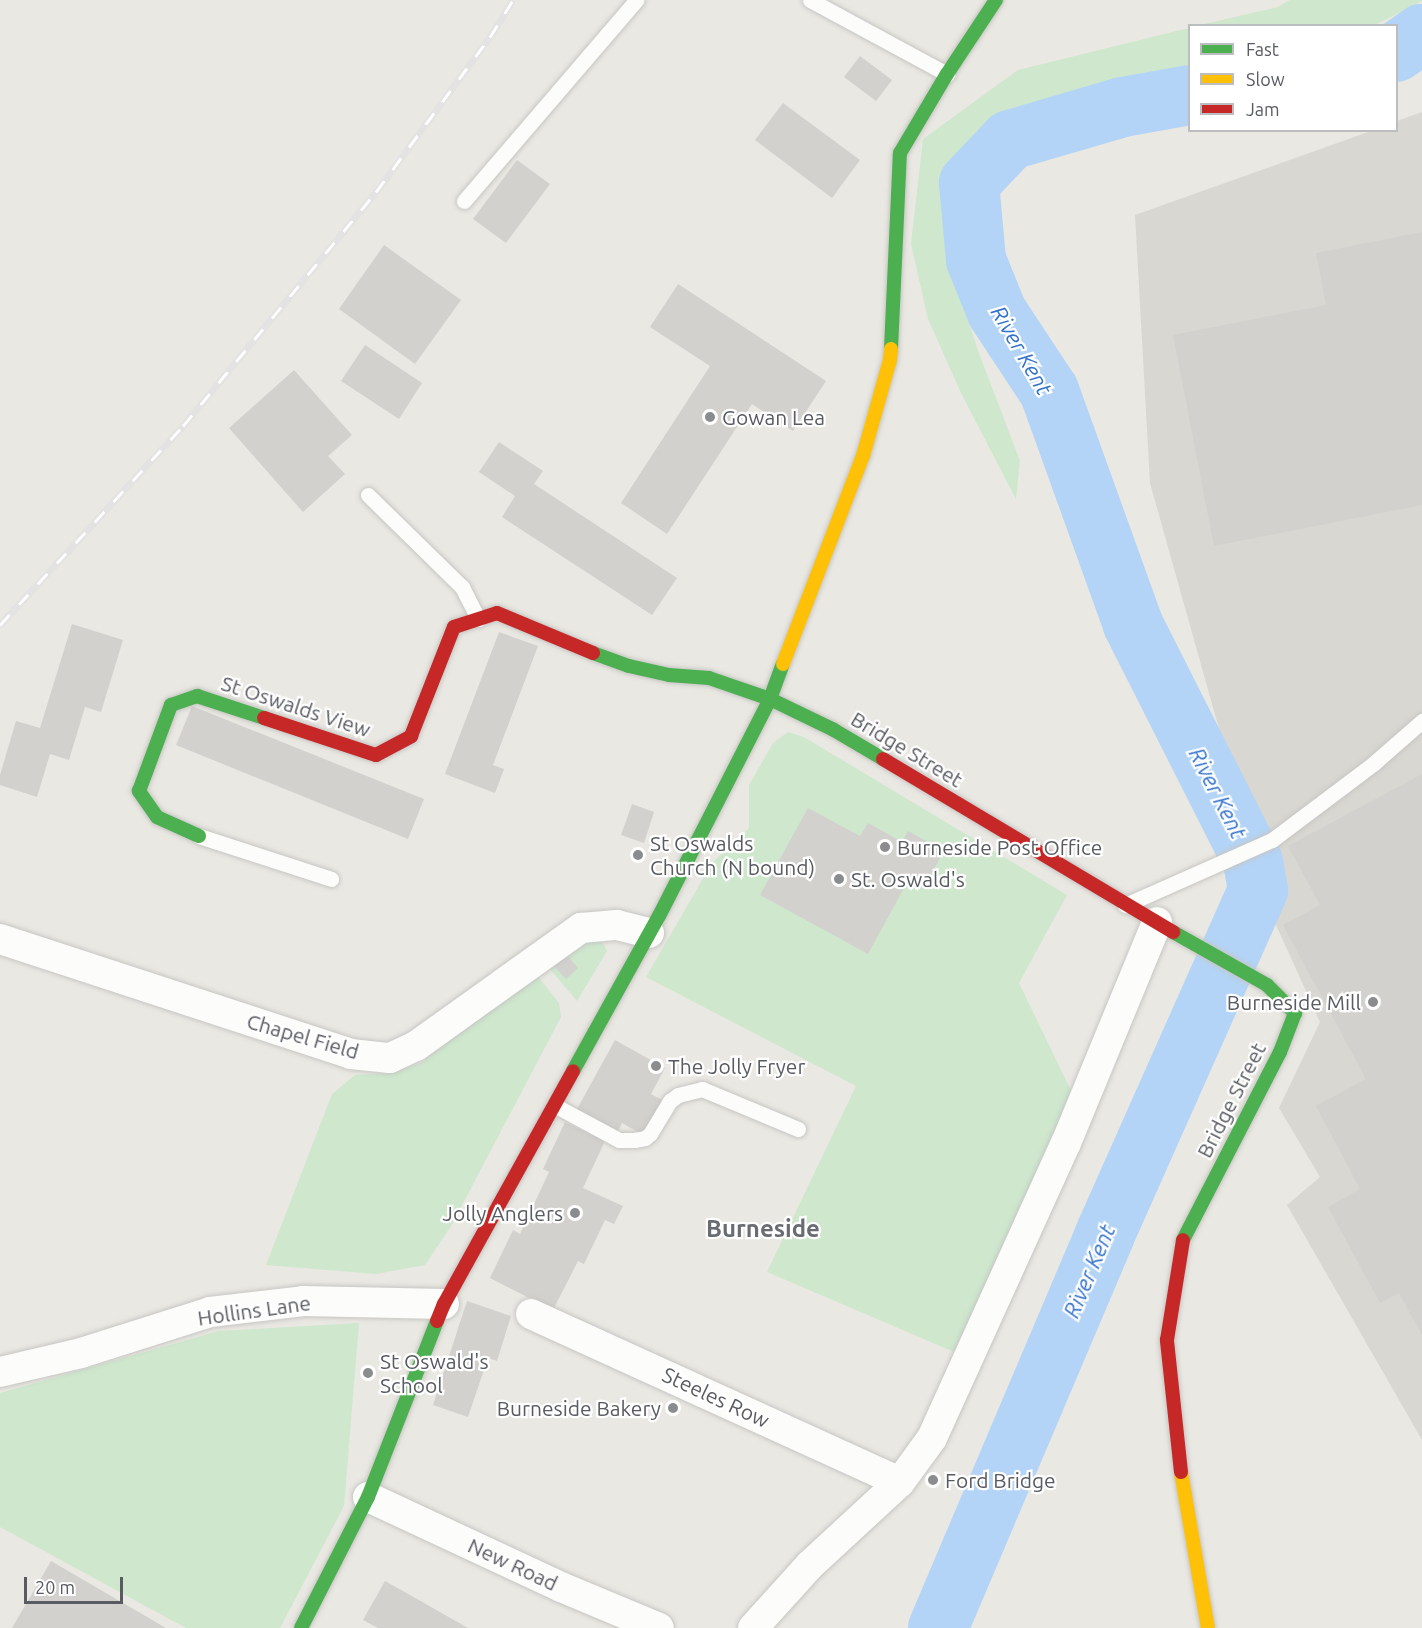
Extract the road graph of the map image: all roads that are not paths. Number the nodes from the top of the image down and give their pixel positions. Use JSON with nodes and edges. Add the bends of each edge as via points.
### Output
{"nodes":[{"id":1,"x":636,"y":0,"type":"edge"},
{"id":2,"x":810,"y":0,"type":"edge"},
{"id":3,"x":996,"y":0,"type":"edge"},
{"id":4,"x":946,"y":74,"type":"junction"},
{"id":5,"x":464,"y":201,"type":"dead end"},
{"id":6,"x":368,"y":495,"type":"dead end"},
{"id":7,"x":478,"y":619,"type":"junction"},
{"id":8,"x":770,"y":699,"type":"junction"},
{"id":9,"x":1422,"y":722,"type":"edge"},
{"id":10,"x":199,"y":836,"type":"joint"},
{"id":11,"x":331,"y":879,"type":"dead end"},
{"id":12,"x":1125,"y":905,"type":"junction"},
{"id":13,"x":1157,"y":922,"type":"junction"},
{"id":14,"x":649,"y":933,"type":"junction"},
{"id":15,"x":0,"y":939,"type":"edge"},
{"id":16,"x":554,"y":1105,"type":"junction"},
{"id":17,"x":798,"y":1129,"type":"dead end"},
{"id":18,"x":444,"y":1304,"type":"junction"},
{"id":19,"x":531,"y":1314,"type":"dead end"},
{"id":20,"x":0,"y":1372,"type":"edge"},
{"id":21,"x":900,"y":1482,"type":"junction"},
{"id":22,"x":368,"y":1497,"type":"junction"},
{"id":23,"x":301,"y":1628,"type":"edge"},
{"id":24,"x":659,"y":1628,"type":"edge"},
{"id":25,"x":753,"y":1628,"type":"edge"},
{"id":26,"x":1208,"y":1628,"type":"edge"}],
"edges":[{"from":1,"to":5,"type":"lane"},
{"from":2,"to":4,"type":"lane"},
{"from":3,"to":4,"type":"street"},
{"from":4,"to":8,"type":"street","via":[[900,153],[890,360],[863,456]]},
{"from":6,"to":7,"type":"lane","via":[[462,587]]},
{"from":7,"to":8,"type":"street","name":"St Oswalds View","via":[[497,613],[629,666],[709,678]]},
{"from":7,"to":10,"type":"street","name":"St Oswalds View","via":[[454,627],[411,736],[376,755],[197,696],[171,705],[139,791],[157,817]]},
{"from":8,"to":12,"type":"street","name":"Bridge Street","via":[[834,730]]},
{"from":8,"to":14,"type":"street"},
{"from":9,"to":12,"type":"lane","via":[[1272,840]]},
{"from":10,"to":11,"type":"lane"},
{"from":12,"to":13,"type":"street","name":"Bridge Street"},
{"from":13,"to":21,"type":"street","via":[[1066,1143],[932,1438]]},
{"from":13,"to":26,"type":"street","name":"Bridge Street","via":[[1267,985],[1295,1013],[1280,1052],[1182,1241],[1167,1340],[1179,1461]]},
{"from":14,"to":15,"type":"street","name":"Chapel Field","via":[[617,925],[581,928],[416,1046],[390,1058],[351,1054]]},
{"from":14,"to":16,"type":"street"},
{"from":16,"to":17,"type":"lane","via":[[619,1140],[634,1140],[650,1134],[670,1101],[702,1089]]},
{"from":16,"to":18,"type":"street"},
{"from":18,"to":20,"type":"street","name":"Hollins Lane","via":[[303,1301],[210,1312],[81,1353]]},
{"from":18,"to":22,"type":"street"},
{"from":19,"to":21,"type":"street","name":"Steeles Row"},
{"from":21,"to":25,"type":"street","via":[[810,1565]]},
{"from":22,"to":23,"type":"street"},
{"from":22,"to":24,"type":"street","name":"New Road"}]}
